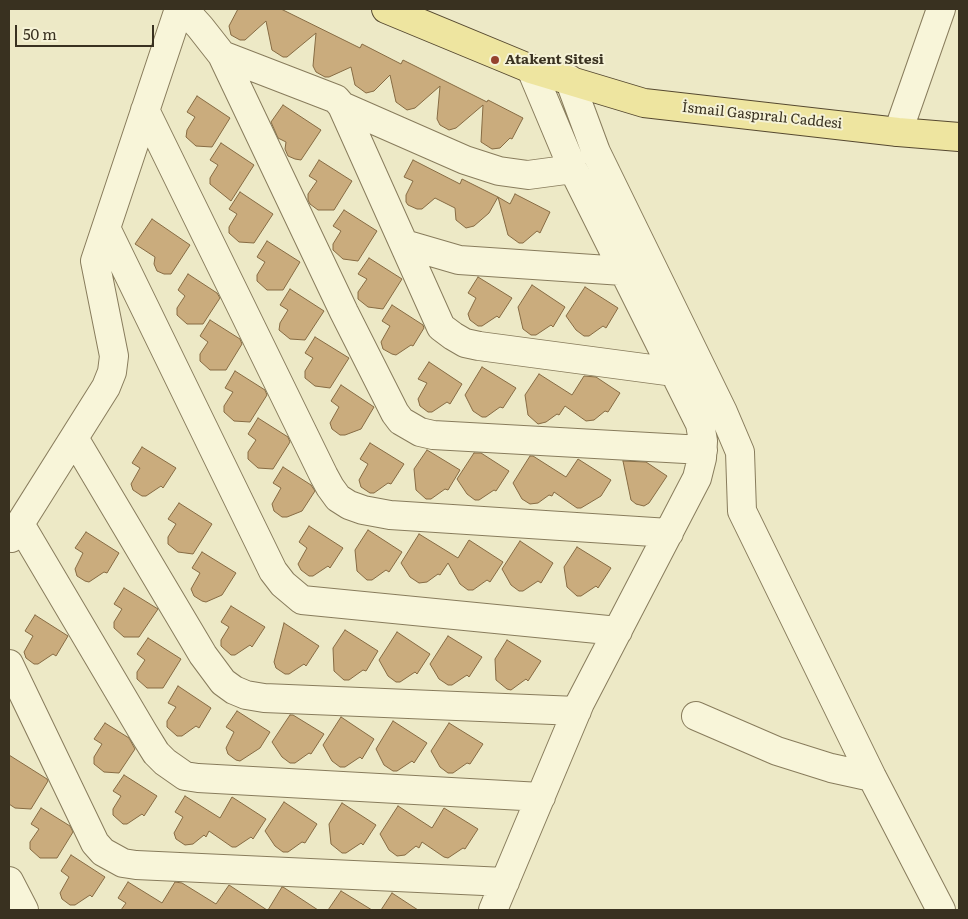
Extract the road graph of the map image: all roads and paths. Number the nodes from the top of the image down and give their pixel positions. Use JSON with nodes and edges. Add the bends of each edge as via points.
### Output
{"nodes":[{"id":1,"x":179,"y":9,"type":"edge"},
{"id":2,"x":386,"y":9,"type":"edge"},
{"id":3,"x":941,"y":9,"type":"edge"},
{"id":4,"x":222,"y":55,"type":"junction"},
{"id":5,"x":532,"y":69,"type":"junction"},
{"id":6,"x":569,"y":79,"type":"junction"},
{"id":7,"x":342,"y":106,"type":"junction"},
{"id":8,"x":145,"y":110,"type":"junction"},
{"id":9,"x":898,"y":132,"type":"junction"},
{"id":10,"x":959,"y":136,"type":"edge"},
{"id":11,"x":573,"y":169,"type":"junction"},
{"id":12,"x":106,"y":228,"type":"junction"},
{"id":13,"x":404,"y":244,"type":"junction"},
{"id":14,"x":623,"y":271,"type":"junction"},
{"id":15,"x":674,"y":372,"type":"junction"},
{"id":16,"x":74,"y":438,"type":"junction"},
{"id":17,"x":703,"y":450,"type":"junction"},
{"id":18,"x":14,"y":532,"type":"edge"},
{"id":19,"x":669,"y":533,"type":"junction"},
{"id":20,"x":618,"y":631,"type":"junction"},
{"id":21,"x":9,"y":664,"type":"edge"},
{"id":22,"x":577,"y":711,"type":"junction"},
{"id":23,"x":696,"y":716,"type":"dead end"},
{"id":24,"x":872,"y":777,"type":"junction"},
{"id":25,"x":541,"y":797,"type":"junction"},
{"id":26,"x":9,"y":881,"type":"edge"},
{"id":27,"x":505,"y":882,"type":"junction"},
{"id":28,"x":24,"y":910,"type":"edge"},
{"id":29,"x":493,"y":910,"type":"edge"},
{"id":30,"x":940,"y":910,"type":"edge"}],
"edges":[{"from":1,"to":4,"type":"street","via":[[190,16]]},
{"from":1,"to":8,"type":"street"},
{"from":2,"to":5,"type":"main road","name":"İsmail Gaspıralı Caddesi"},
{"from":3,"to":9,"type":"street"},
{"from":4,"to":7,"type":"street","via":[[336,99]]},
{"from":4,"to":17,"type":"street","via":[[344,312],[401,421],[420,432],[434,435]]},
{"from":5,"to":6,"type":"main road","name":"İsmail Gaspıralı Caddesi"},
{"from":5,"to":11,"type":"street"},
{"from":6,"to":9,"type":"main road","name":"İsmail Gaspıralı Caddesi","via":[[644,103]]},
{"from":6,"to":24,"type":"street","via":[[596,152],[724,412],[740,452],[742,511]]},
{"from":7,"to":11,"type":"street","via":[[465,160],[499,171],[528,175]]},
{"from":7,"to":13,"type":"street"},
{"from":8,"to":12,"type":"street"},
{"from":8,"to":19,"type":"street","via":[[324,476],[338,498],[363,510],[390,515]]},
{"from":9,"to":10,"type":"main road","name":"İsmail Gaspıralı Caddesi"},
{"from":11,"to":14,"type":"street"},
{"from":12,"to":16,"type":"street","via":[[95,261],[114,356],[112,372]]},
{"from":12,"to":20,"type":"street","via":[[274,571],[298,597],[315,602]]},
{"from":13,"to":14,"type":"street","via":[[459,260]]},
{"from":13,"to":15,"type":"street","via":[[441,327],[465,343]]},
{"from":14,"to":15,"type":"street"},
{"from":15,"to":17,"type":"street","via":[[700,424]]},
{"from":16,"to":18,"type":"street"},
{"from":16,"to":22,"type":"street","via":[[203,655],[219,677],[234,690],[264,698]]},
{"from":17,"to":19,"type":"street","via":[[697,478]]},
{"from":18,"to":25,"type":"street","via":[[160,758],[185,776]]},
{"from":19,"to":20,"type":"street"},
{"from":20,"to":22,"type":"street"},
{"from":21,"to":27,"type":"street","via":[[95,844],[124,863]]},
{"from":22,"to":25,"type":"street"},
{"from":23,"to":24,"type":"street","via":[[778,751]]},
{"from":24,"to":30,"type":"street"},
{"from":25,"to":27,"type":"street"},
{"from":26,"to":28,"type":"street"},
{"from":27,"to":29,"type":"street"}]}
